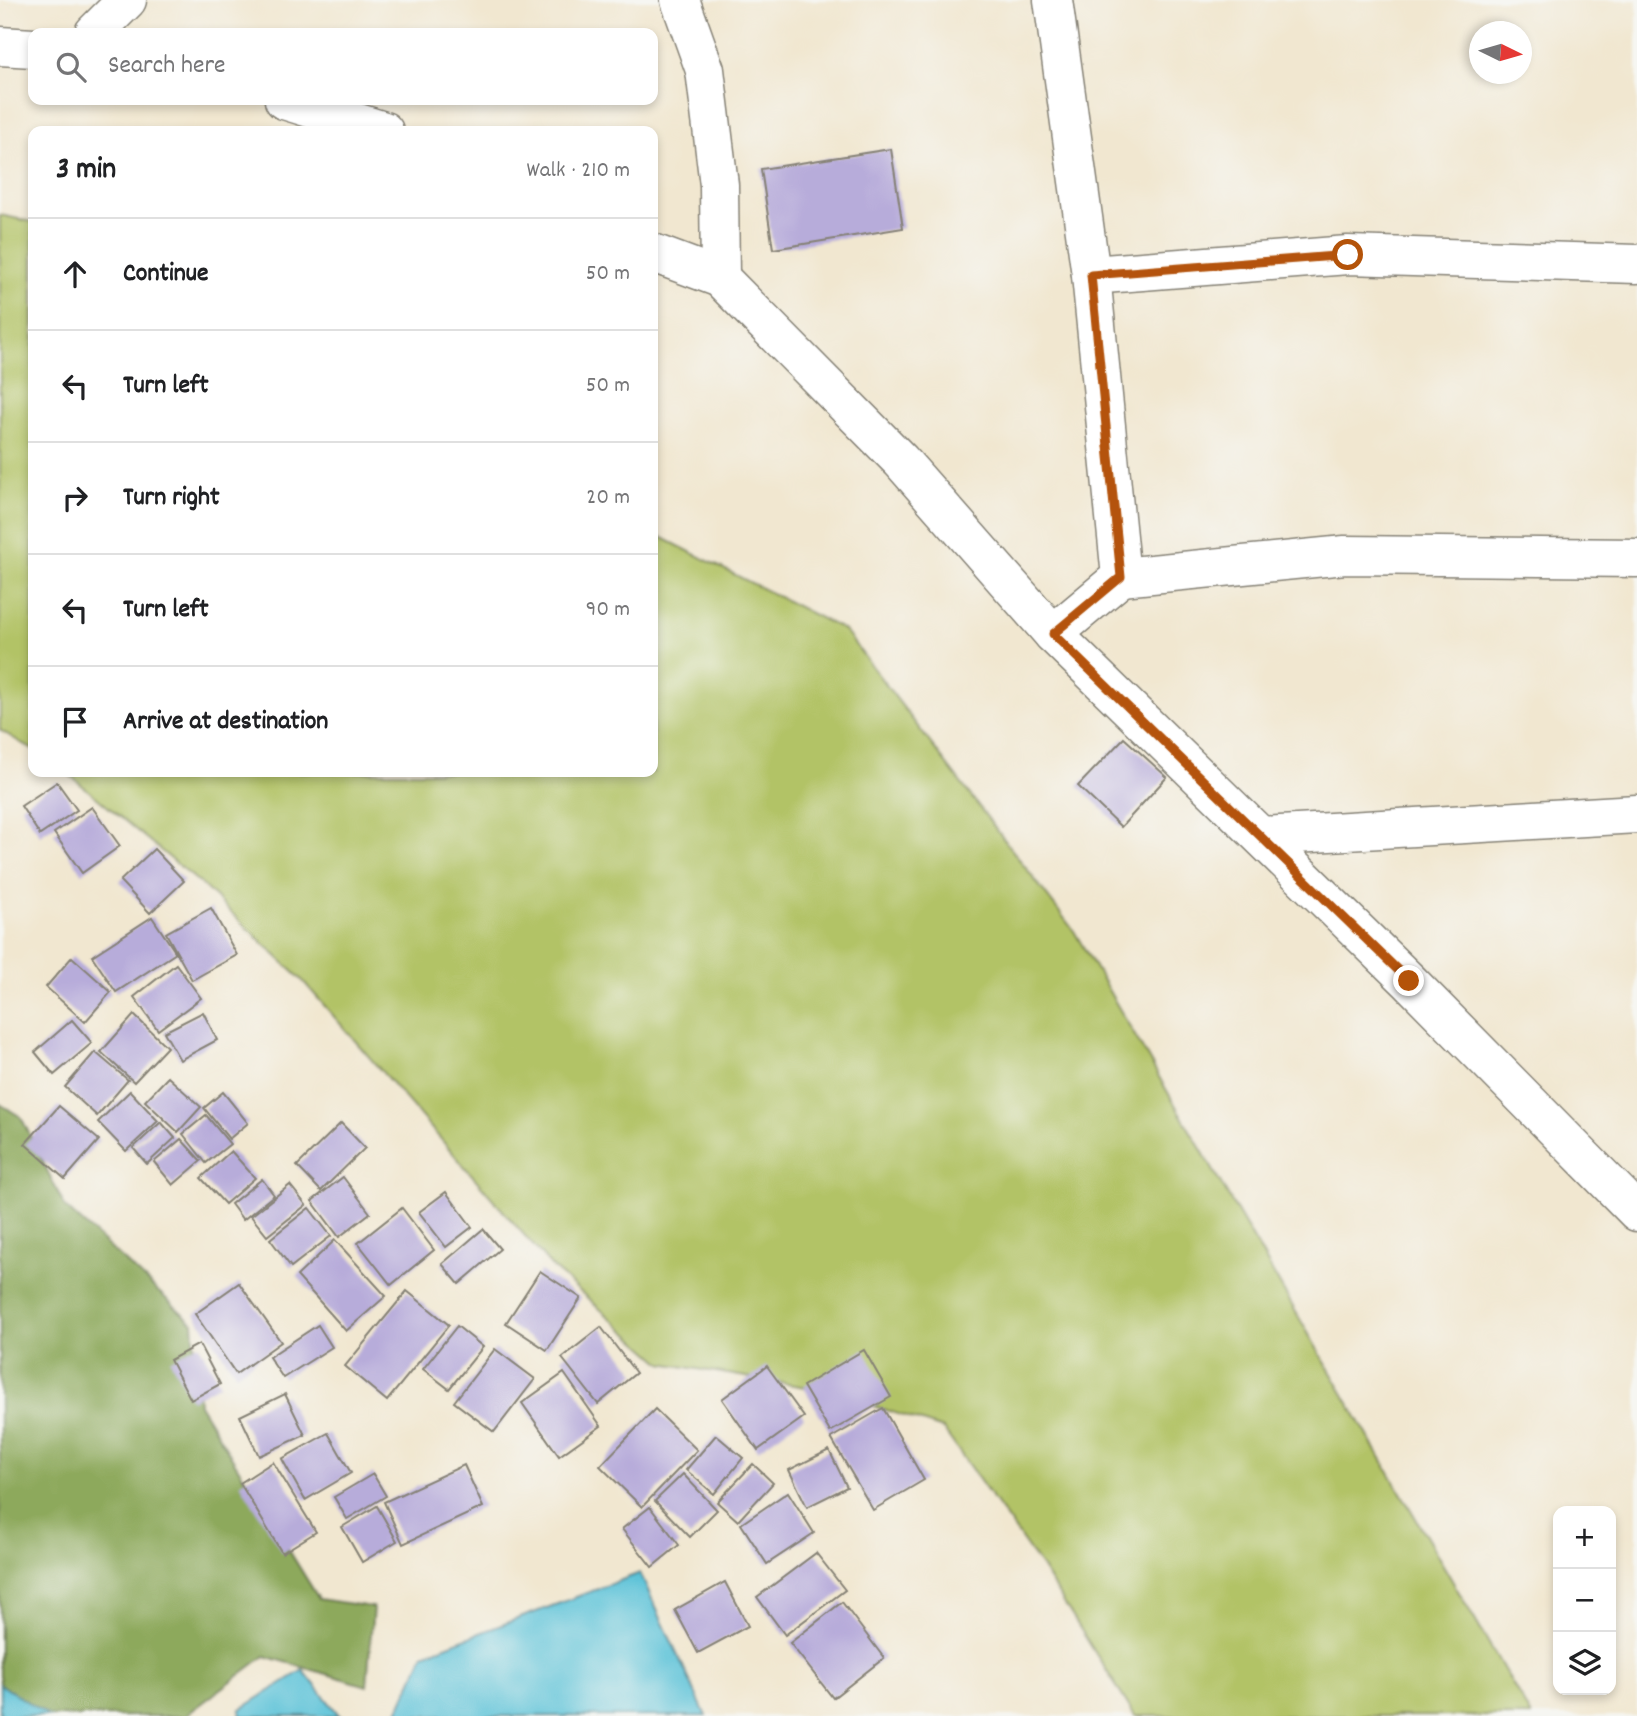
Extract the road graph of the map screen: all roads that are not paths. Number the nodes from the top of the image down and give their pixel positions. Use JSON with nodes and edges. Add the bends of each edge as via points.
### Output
{"nodes":[{"id":1,"x":127,"y":0,"type":"edge"},
{"id":2,"x":680,"y":0,"type":"edge"},
{"id":3,"x":1053,"y":0,"type":"edge"},
{"id":4,"x":99,"y":28,"type":"edge"},
{"id":5,"x":0,"y":46,"type":"edge"},
{"id":6,"x":28,"y":48,"type":"edge"},
{"id":7,"x":300,"y":105,"type":"edge"},
{"id":8,"x":368,"y":126,"type":"edge"},
{"id":9,"x":658,"y":255,"type":"edge"},
{"id":10,"x":1637,"y":264,"type":"edge"},
{"id":11,"x":1091,"y":275,"type":"junction"},
{"id":12,"x":720,"y":278,"type":"junction"},
{"id":13,"x":1637,"y":558,"type":"edge"},
{"id":14,"x":1121,"y":577,"type":"junction"},
{"id":15,"x":1053,"y":634,"type":"junction"},
{"id":16,"x":1637,"y":814,"type":"edge"},
{"id":17,"x":1261,"y":836,"type":"junction"},
{"id":18,"x":1637,"y":1212,"type":"edge"}],
"edges":[{"from":1,"to":4,"type":"street"},
{"from":2,"to":12,"type":"street","via":[[705,70],[719,186]]},
{"from":3,"to":11,"type":"street"},
{"from":5,"to":6,"type":"street"},
{"from":7,"to":8,"type":"street"},
{"from":9,"to":12,"type":"street"},
{"from":10,"to":11,"type":"street","via":[[1348,255]]},
{"from":11,"to":14,"type":"street"},
{"from":12,"to":15,"type":"street","via":[[901,461]]},
{"from":13,"to":14,"type":"street","via":[[1346,555]]},
{"from":14,"to":15,"type":"street"},
{"from":15,"to":17,"type":"street"},
{"from":16,"to":17,"type":"street"},
{"from":17,"to":18,"type":"street"}]}
